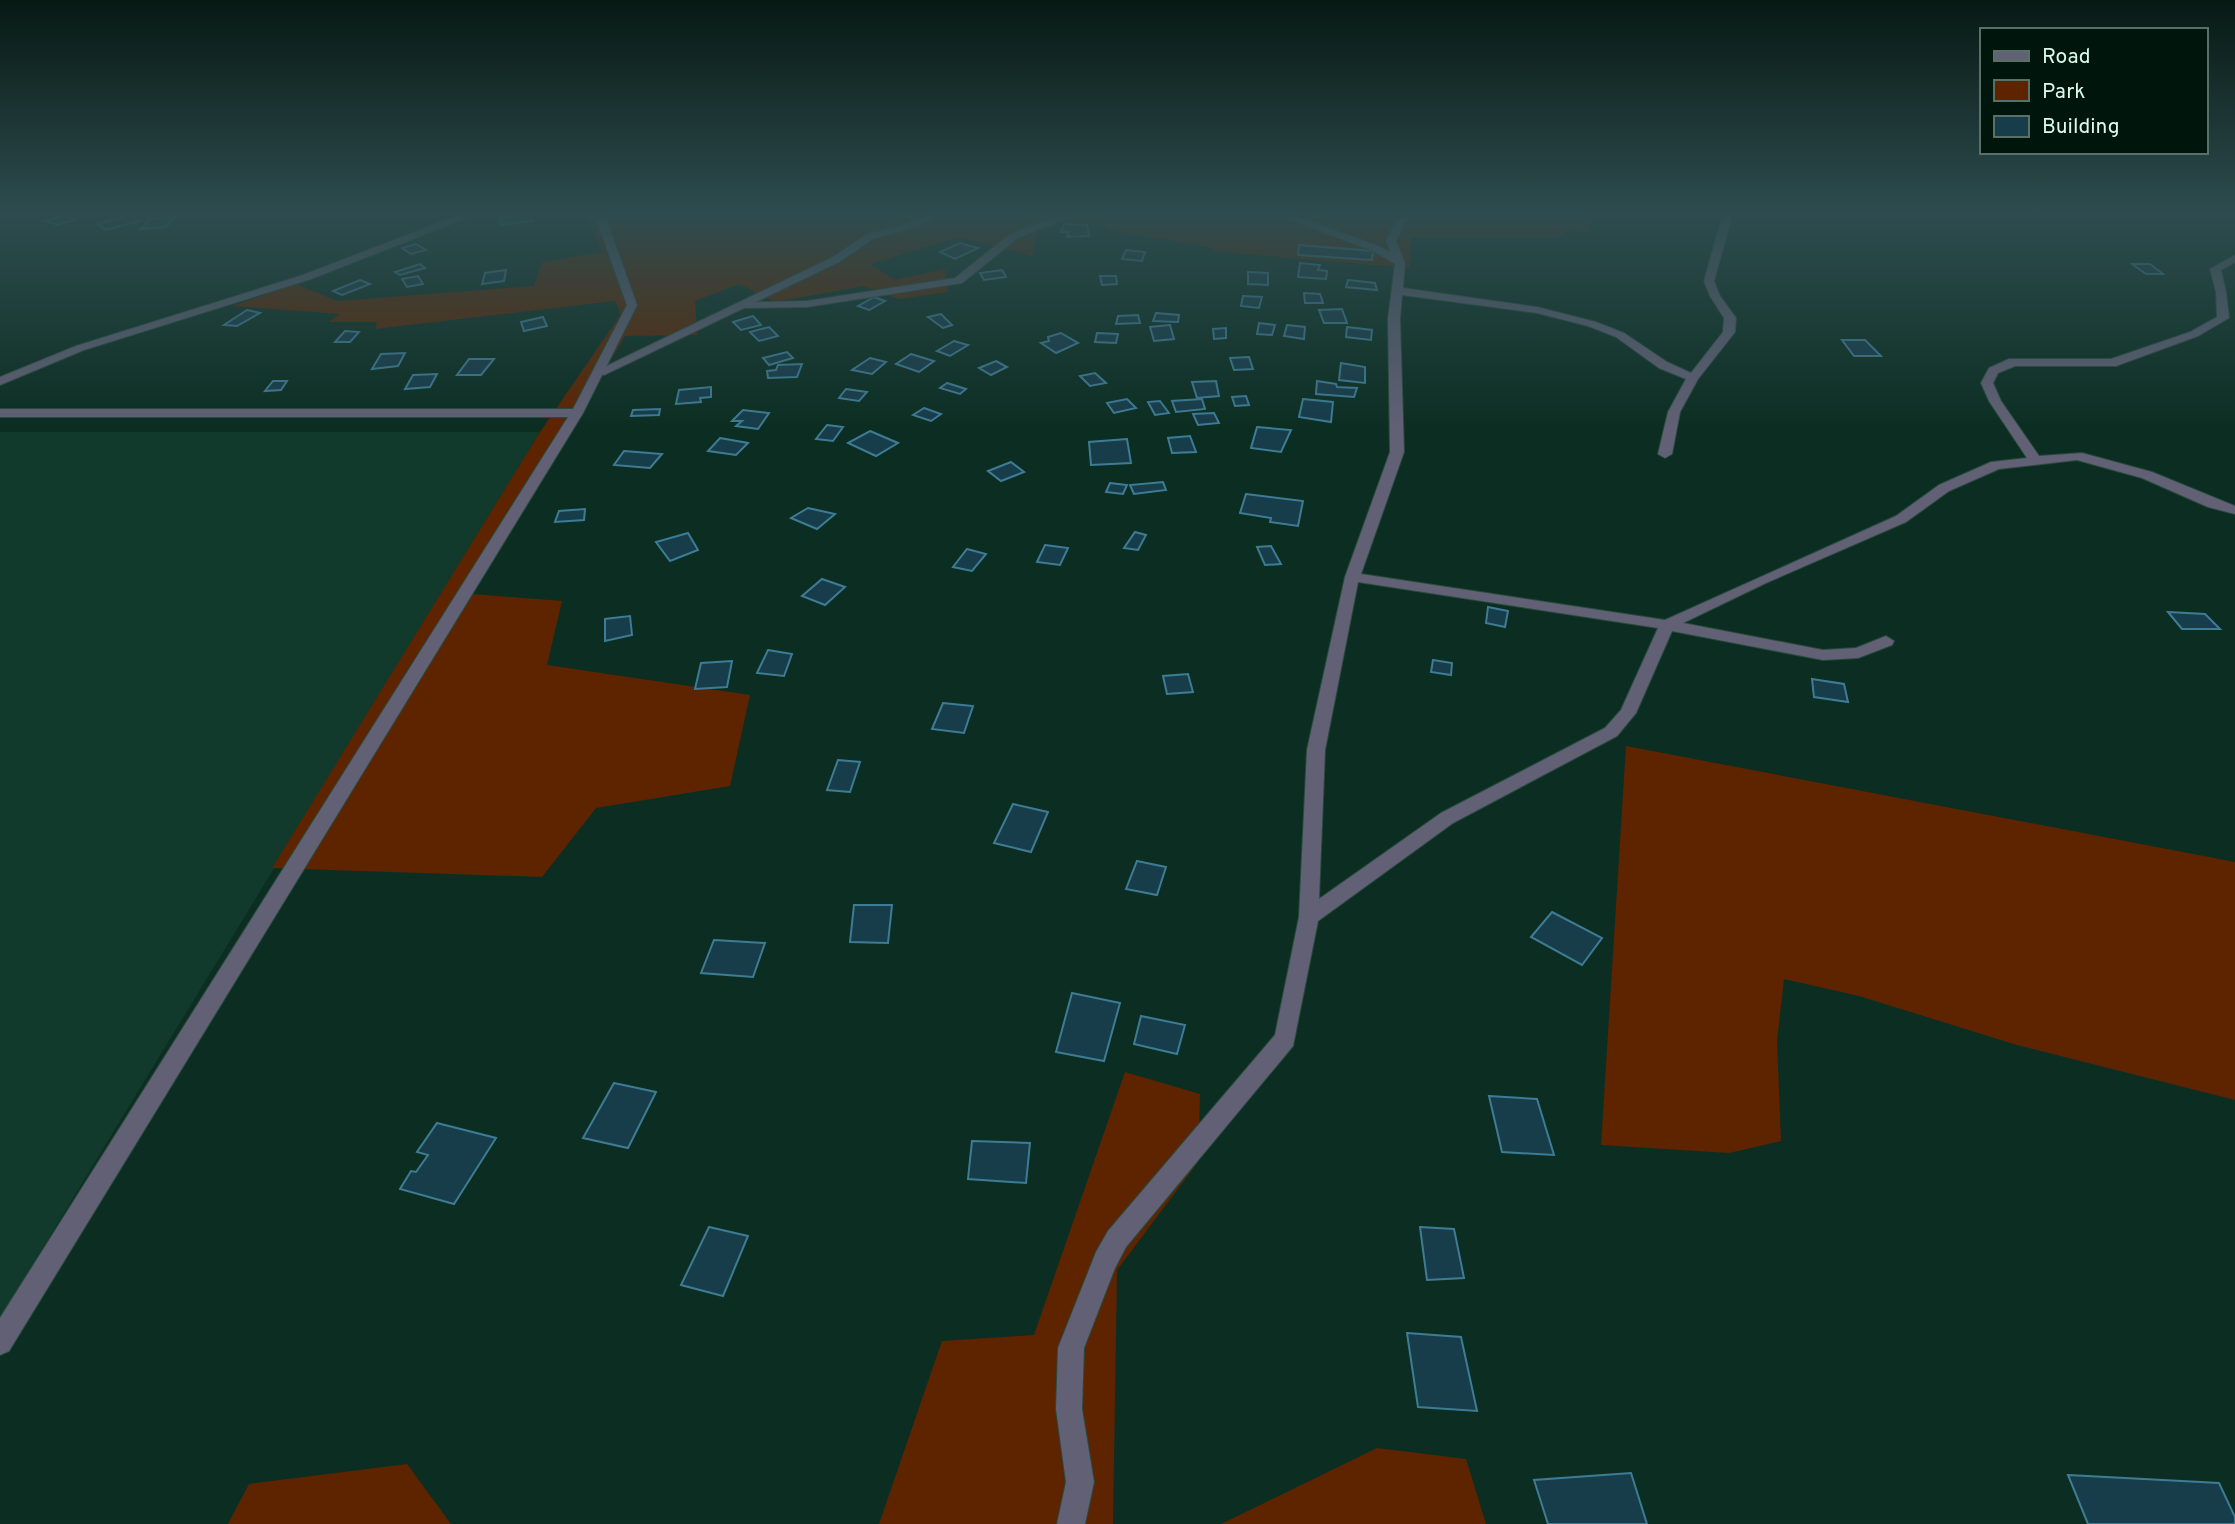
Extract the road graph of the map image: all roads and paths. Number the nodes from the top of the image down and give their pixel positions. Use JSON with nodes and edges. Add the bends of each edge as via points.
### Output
{"nodes":[{"id":1,"x":281,"y":284,"type":"edge"},
{"id":2,"x":625,"y":284,"type":"edge"},
{"id":3,"x":785,"y":284,"type":"edge"},
{"id":4,"x":938,"y":284,"type":"edge"},
{"id":5,"x":1399,"y":284,"type":"edge"},
{"id":6,"x":1710,"y":284,"type":"edge"},
{"id":7,"x":2219,"y":284,"type":"edge"},
{"id":8,"x":1399,"y":291,"type":"junction"},
{"id":9,"x":740,"y":305,"type":"junction"},
{"id":10,"x":600,"y":372,"type":"junction"},
{"id":11,"x":1693,"y":379,"type":"junction"},
{"id":12,"x":0,"y":381,"type":"edge"},
{"id":13,"x":0,"y":413,"type":"edge"},
{"id":14,"x":577,"y":414,"type":"junction"},
{"id":15,"x":1665,"y":454,"type":"dead end"},
{"id":16,"x":2036,"y":461,"type":"junction"},
{"id":17,"x":2235,"y":510,"type":"edge"},
{"id":18,"x":1352,"y":577,"type":"junction"},
{"id":19,"x":1667,"y":625,"type":"junction"},
{"id":20,"x":1886,"y":641,"type":"dead end"},
{"id":21,"x":1309,"y":918,"type":"junction"},
{"id":22,"x":0,"y":1342,"type":"edge"},
{"id":23,"x":1071,"y":1524,"type":"edge"}],
"edges":[{"from":1,"to":12,"type":"street","via":[[80,348]]},
{"from":2,"to":10,"type":"street","via":[[632,305]]},
{"from":3,"to":9,"type":"street"},
{"from":4,"to":9,"type":"street","via":[[807,304]]},
{"from":5,"to":8,"type":"street"},
{"from":6,"to":11,"type":"street","via":[[1730,318],[1729,332]]},
{"from":7,"to":16,"type":"street","via":[[2222,318],[2194,334],[2112,363],[2013,362],[1993,372],[1987,383],[1994,401]]},
{"from":8,"to":11,"type":"street","via":[[1537,310],[1592,324],[1620,335]]},
{"from":8,"to":18,"type":"street","via":[[1394,324],[1397,452]]},
{"from":9,"to":10,"type":"street"},
{"from":10,"to":14,"type":"street"},
{"from":11,"to":15,"type":"street","via":[[1674,412]]},
{"from":13,"to":14,"type":"street"},
{"from":14,"to":22,"type":"street"},
{"from":16,"to":17,"type":"street","via":[[2077,456],[2147,475]]},
{"from":16,"to":19,"type":"street","via":[[1996,465],[1955,484],[1901,519]]},
{"from":18,"to":19,"type":"street"},
{"from":18,"to":21,"type":"street","via":[[1316,750]]},
{"from":19,"to":20,"type":"street","via":[[1822,655],[1858,653]]},
{"from":19,"to":21,"type":"street","via":[[1628,713],[1611,732],[1447,818]]},
{"from":21,"to":23,"type":"street","via":[[1285,1039],[1117,1239],[1095,1285],[1071,1348],[1069,1409],[1080,1482]]}]}
